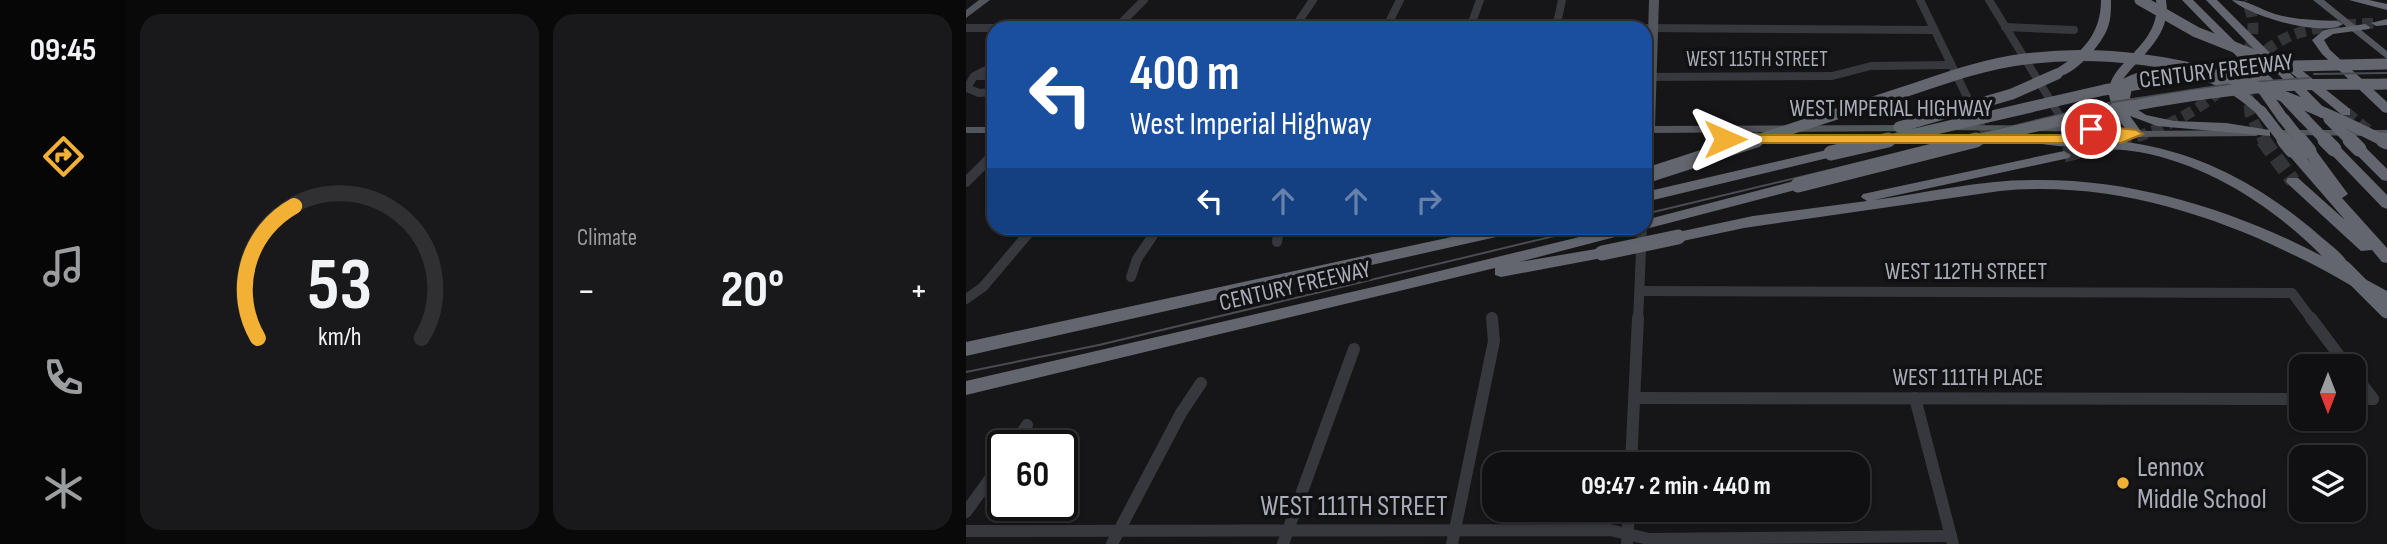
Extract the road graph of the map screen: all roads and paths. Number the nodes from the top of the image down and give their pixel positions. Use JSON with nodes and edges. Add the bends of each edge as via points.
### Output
{"nodes":[{"id":1,"x":985,"y":0,"type":"edge"},
{"id":2,"x":1144,"y":0,"type":"edge"},
{"id":3,"x":1313,"y":0,"type":"edge"},
{"id":4,"x":1400,"y":0,"type":"edge"},
{"id":5,"x":1480,"y":0,"type":"edge"},
{"id":6,"x":1562,"y":0,"type":"edge"},
{"id":7,"x":1647,"y":0,"type":"edge"},
{"id":8,"x":1654,"y":0,"type":"edge"},
{"id":9,"x":1920,"y":0,"type":"edge"},
{"id":10,"x":1989,"y":0,"type":"edge"},
{"id":11,"x":2106,"y":0,"type":"edge"},
{"id":12,"x":2140,"y":0,"type":"edge"},
{"id":13,"x":2161,"y":0,"type":"edge"},
{"id":14,"x":2188,"y":0,"type":"edge"},
{"id":15,"x":2195,"y":0,"type":"edge"},
{"id":16,"x":2202,"y":0,"type":"edge"},
{"id":17,"x":2211,"y":0,"type":"edge"},
{"id":18,"x":2237,"y":0,"type":"edge"},
{"id":19,"x":2318,"y":0,"type":"edge"},
{"id":20,"x":2331,"y":0,"type":"edge"},
{"id":21,"x":2354,"y":0,"type":"edge"},
{"id":22,"x":2387,"y":7,"type":"edge"},
{"id":23,"x":2220,"y":9,"type":"junction"},
{"id":24,"x":966,"y":15,"type":"edge"},
{"id":25,"x":1123,"y":21,"type":"edge"},
{"id":26,"x":1299,"y":21,"type":"edge"},
{"id":27,"x":1390,"y":21,"type":"edge"},
{"id":28,"x":1472,"y":21,"type":"edge"},
{"id":29,"x":1557,"y":21,"type":"edge"},
{"id":30,"x":1649,"y":21,"type":"edge"},
{"id":31,"x":1651,"y":21,"type":"edge"},
{"id":32,"x":2366,"y":25,"type":"edge"},
{"id":33,"x":2005,"y":27,"type":"junction"},
{"id":34,"x":966,"y":28,"type":"edge"},
{"id":35,"x":987,"y":28,"type":"edge"},
{"id":36,"x":1652,"y":28,"type":"edge"},
{"id":37,"x":1934,"y":30,"type":"junction"},
{"id":38,"x":2074,"y":30,"type":"dead end"},
{"id":39,"x":2387,"y":46,"type":"edge"},
{"id":40,"x":2387,"y":60,"type":"edge"},
{"id":41,"x":2248,"y":62,"type":"junction"},
{"id":42,"x":1950,"y":65,"type":"junction"},
{"id":43,"x":987,"y":69,"type":"edge"},
{"id":44,"x":970,"y":76,"type":"edge"},
{"id":45,"x":1652,"y":77,"type":"edge"},
{"id":46,"x":2387,"y":85,"type":"edge"},
{"id":47,"x":987,"y":92,"type":"edge"},
{"id":48,"x":2387,"y":94,"type":"edge"},
{"id":49,"x":2387,"y":108,"type":"edge"},
{"id":50,"x":2346,"y":112,"type":"tunnel mouth"},
{"id":51,"x":2318,"y":119,"type":"junction"},
{"id":52,"x":2067,"y":129,"type":"junction"},
{"id":53,"x":966,"y":130,"type":"edge"},
{"id":54,"x":987,"y":130,"type":"edge"},
{"id":55,"x":1652,"y":133,"type":"edge"},
{"id":56,"x":1984,"y":133,"type":"junction"},
{"id":57,"x":2265,"y":133,"type":"junction"},
{"id":58,"x":2387,"y":133,"type":"edge"},
{"id":59,"x":2136,"y":134,"type":"junction"},
{"id":60,"x":966,"y":139,"type":"edge"},
{"id":61,"x":987,"y":139,"type":"edge"},
{"id":62,"x":2037,"y":139,"type":"junction"},
{"id":63,"x":2387,"y":142,"type":"edge"},
{"id":64,"x":2347,"y":149,"type":"junction"},
{"id":65,"x":1832,"y":153,"type":"junction"},
{"id":66,"x":2064,"y":155,"type":"tunnel mouth"},
{"id":67,"x":987,"y":161,"type":"edge"},
{"id":68,"x":1652,"y":174,"type":"edge"},
{"id":69,"x":2387,"y":177,"type":"edge"},
{"id":70,"x":2293,"y":181,"type":"tunnel mouth"},
{"id":71,"x":966,"y":182,"type":"edge"},
{"id":72,"x":2387,"y":188,"type":"edge"},
{"id":73,"x":1652,"y":195,"type":"edge"},
{"id":74,"x":2387,"y":204,"type":"edge"},
{"id":75,"x":1652,"y":223,"type":"edge"},
{"id":76,"x":1744,"y":223,"type":"junction"},
{"id":77,"x":1027,"y":235,"type":"edge"},
{"id":78,"x":1153,"y":235,"type":"edge"},
{"id":79,"x":1278,"y":235,"type":"edge"},
{"id":80,"x":1476,"y":235,"type":"edge"},
{"id":81,"x":1484,"y":235,"type":"edge"},
{"id":82,"x":1603,"y":235,"type":"edge"},
{"id":83,"x":1643,"y":235,"type":"edge"},
{"id":84,"x":1462,"y":240,"type":"junction"},
{"id":85,"x":1277,"y":242,"type":"dead end"},
{"id":86,"x":2387,"y":258,"type":"edge"},
{"id":87,"x":2387,"y":265,"type":"edge"},
{"id":88,"x":1131,"y":277,"type":"dead end"},
{"id":89,"x":1386,"y":290,"type":"junction"},
{"id":90,"x":1640,"y":292,"type":"junction"},
{"id":91,"x":966,"y":299,"type":"edge"},
{"id":92,"x":2387,"y":299,"type":"edge"},
{"id":93,"x":2387,"y":311,"type":"edge"},
{"id":94,"x":1492,"y":317,"type":"dead end"},
{"id":95,"x":966,"y":349,"type":"edge"},
{"id":96,"x":1354,"y":349,"type":"dead end"},
{"id":97,"x":2338,"y":354,"type":"edge"},
{"id":98,"x":1201,"y":383,"type":"dead end"},
{"id":99,"x":966,"y":388,"type":"edge"},
{"id":100,"x":2366,"y":390,"type":"edge"},
{"id":101,"x":1635,"y":398,"type":"junction"},
{"id":102,"x":1915,"y":398,"type":"junction"},
{"id":103,"x":2289,"y":399,"type":"edge"},
{"id":104,"x":2366,"y":399,"type":"edge"},
{"id":105,"x":1027,"y":425,"type":"dead end"},
{"id":106,"x":1024,"y":430,"type":"edge"},
{"id":107,"x":1632,"y":452,"type":"edge"},
{"id":108,"x":987,"y":483,"type":"edge"},
{"id":109,"x":966,"y":512,"type":"edge"},
{"id":110,"x":1120,"y":530,"type":"junction"},
{"id":111,"x":966,"y":531,"type":"edge"},
{"id":112,"x":1285,"y":537,"type":"edge"},
{"id":113,"x":1454,"y":537,"type":"edge"},
{"id":114,"x":1627,"y":539,"type":"edge"},
{"id":115,"x":1952,"y":540,"type":"edge"},
{"id":116,"x":1801,"y":541,"type":"edge"},
{"id":117,"x":1112,"y":544,"type":"edge"}],
"edges":[{"from":1,"to":24,"type":"main road"},
{"from":2,"to":25,"type":"street"},
{"from":3,"to":26,"type":"street"},
{"from":4,"to":27,"type":"street"},
{"from":5,"to":28,"type":"street"},
{"from":6,"to":29,"type":"street"},
{"from":7,"to":30,"type":"main road"},
{"from":8,"to":31,"type":"main road"},
{"from":9,"to":37,"type":"street"},
{"from":10,"to":33,"type":"street"},
{"from":11,"to":65,"type":"highway","bridge":true,"via":[[2099,37],[2079,60],[2057,74],[2012,94],[1845,143]]},
{"from":12,"to":48,"type":"highway","bridge":true,"via":[[2242,52]]},
{"from":13,"to":59,"type":"highway","via":[[2164,12],[2159,29],[2114,86],[2117,103]]},
{"from":14,"to":41,"type":"highway"},
{"from":15,"to":41,"type":"highway","via":[[2247,52]]},
{"from":16,"to":51,"type":"highway"},
{"from":17,"to":23,"type":"highway"},
{"from":18,"to":32,"type":"highway","via":[[2286,21]]},
{"from":19,"to":32,"type":"main road"},
{"from":20,"to":32,"type":"main road"},
{"from":21,"to":22,"type":"highway"},
{"from":23,"to":50,"type":"highway"},
{"from":23,"to":51,"type":"highway"},
{"from":32,"to":39,"type":"main road"},
{"from":32,"to":40,"type":"main road"},
{"from":32,"to":49,"type":"highway","via":[[2321,34],[2318,40]]},
{"from":33,"to":38,"type":"street"},
{"from":33,"to":52,"type":"street"},
{"from":34,"to":35,"type":"street"},
{"from":36,"to":37,"type":"street"},
{"from":37,"to":42,"type":"street"},
{"from":40,"to":65,"type":"highway","name":"CENTURY FREEWAY","bridge":true,"via":[[2201,74],[2122,86]]},
{"from":41,"to":51,"type":"highway"},
{"from":41,"to":86,"type":"highway","bridge":true,"via":[[2252,75]]},
{"from":42,"to":45,"type":"street","name":"WEST 115TH STREET","via":[[1871,66],[1832,76]]},
{"from":42,"to":56,"type":"street"},
{"from":43,"to":44,"type":"street"},
{"from":44,"to":47,"type":"street","via":[[967,88]]},
{"from":46,"to":75,"type":"highway","name":"CENTURY FREEWAY","bridge":true,"via":[[2288,85],[2182,96],[2078,117]]},
{"from":51,"to":64,"type":"highway","bridge":true},
{"from":51,"to":64,"type":"highway","bridge":true},
{"from":52,"to":56,"type":"main road","name":"WEST IMPERIAL HIGHWAY"},
{"from":52,"to":59,"type":"main road","name":"WEST IMPERIAL HIGHWAY"},
{"from":53,"to":54,"type":"main road"},
{"from":55,"to":56,"type":"main road","name":"WEST IMPERIAL HIGHWAY"},
{"from":56,"to":62,"type":"main road","name":"WEST IMPERIAL HIGHWAY"},
{"from":57,"to":58,"type":"main road","name":"WEST IMPERIAL HIGHWAY"},
{"from":57,"to":59,"type":"main road","name":"WEST IMPERIAL HIGHWAY"},
{"from":57,"to":86,"type":"highway","bridge":true,"via":[[2152,122],[2131,109],[2124,89],[2141,74],[2182,72],[2230,87],[2248,98]]},
{"from":59,"to":62,"type":"main road","name":"WEST IMPERIAL HIGHWAY","via":[[2121,139]]},
{"from":60,"to":61,"type":"main road"},
{"from":62,"to":93,"type":"highway","bridge":true,"via":[[2121,145],[2192,163],[2256,193],[2311,234]]},
{"from":63,"to":68,"type":"highway","bridge":true,"via":[[2304,103],[2219,75],[2127,58],[2059,56],[1978,68]]},
{"from":64,"to":69,"type":"highway"},
{"from":64,"to":72,"type":"highway"},
{"from":64,"to":74,"type":"highway"},
{"from":65,"to":73,"type":"highway","name":"CENTURY FREEWAY"},
{"from":66,"to":76,"type":"highway"},
{"from":67,"to":71,"type":"street"},
{"from":70,"to":87,"type":"highway"},
{"from":76,"to":89,"type":"highway","bridge":true},
{"from":76,"to":92,"type":"highway","via":[[1985,187],[2036,184],[2098,189],[2168,202],[2235,223],[2311,256]]},
{"from":77,"to":91,"type":"street","via":[[983,287]]},
{"from":78,"to":88,"type":"street"},
{"from":79,"to":85,"type":"street"},
{"from":80,"to":84,"type":"highway"},
{"from":81,"to":84,"type":"highway","name":"CENTURY FREEWAY"},
{"from":82,"to":89,"type":"highway","name":"CENTURY FREEWAY"},
{"from":83,"to":90,"type":"street"},
{"from":84,"to":95,"type":"highway","name":"CENTURY FREEWAY"},
{"from":89,"to":99,"type":"highway","name":"CENTURY FREEWAY"},
{"from":90,"to":97,"type":"street","name":"WEST 112TH STREET","via":[[2292,293]]},
{"from":90,"to":101,"type":"street"},
{"from":94,"to":113,"type":"street","via":[[1494,341]]},
{"from":96,"to":112,"type":"street"},
{"from":98,"to":110,"type":"street"},
{"from":100,"to":104,"type":"street","via":[[2373,399]]},
{"from":101,"to":102,"type":"street","name":"WEST 111TH PLACE"},
{"from":101,"to":107,"type":"street"},
{"from":102,"to":103,"type":"street","name":"WEST 111TH PLACE"},
{"from":102,"to":115,"type":"street"},
{"from":105,"to":106,"type":"street"},
{"from":108,"to":109,"type":"street"},
{"from":110,"to":111,"type":"street","name":"WEST 111TH STREET"},
{"from":110,"to":112,"type":"street","name":"WEST 111TH STREET"},
{"from":110,"to":117,"type":"street"},
{"from":112,"to":113,"type":"street","name":"WEST 111TH STREET"},
{"from":113,"to":114,"type":"street","name":"WEST 111TH STREET","via":[[1610,530]]},
{"from":114,"to":116,"type":"street","name":"WEST 111TH STREET"},
{"from":115,"to":116,"type":"street","name":"WEST 111TH STREET"}]}
